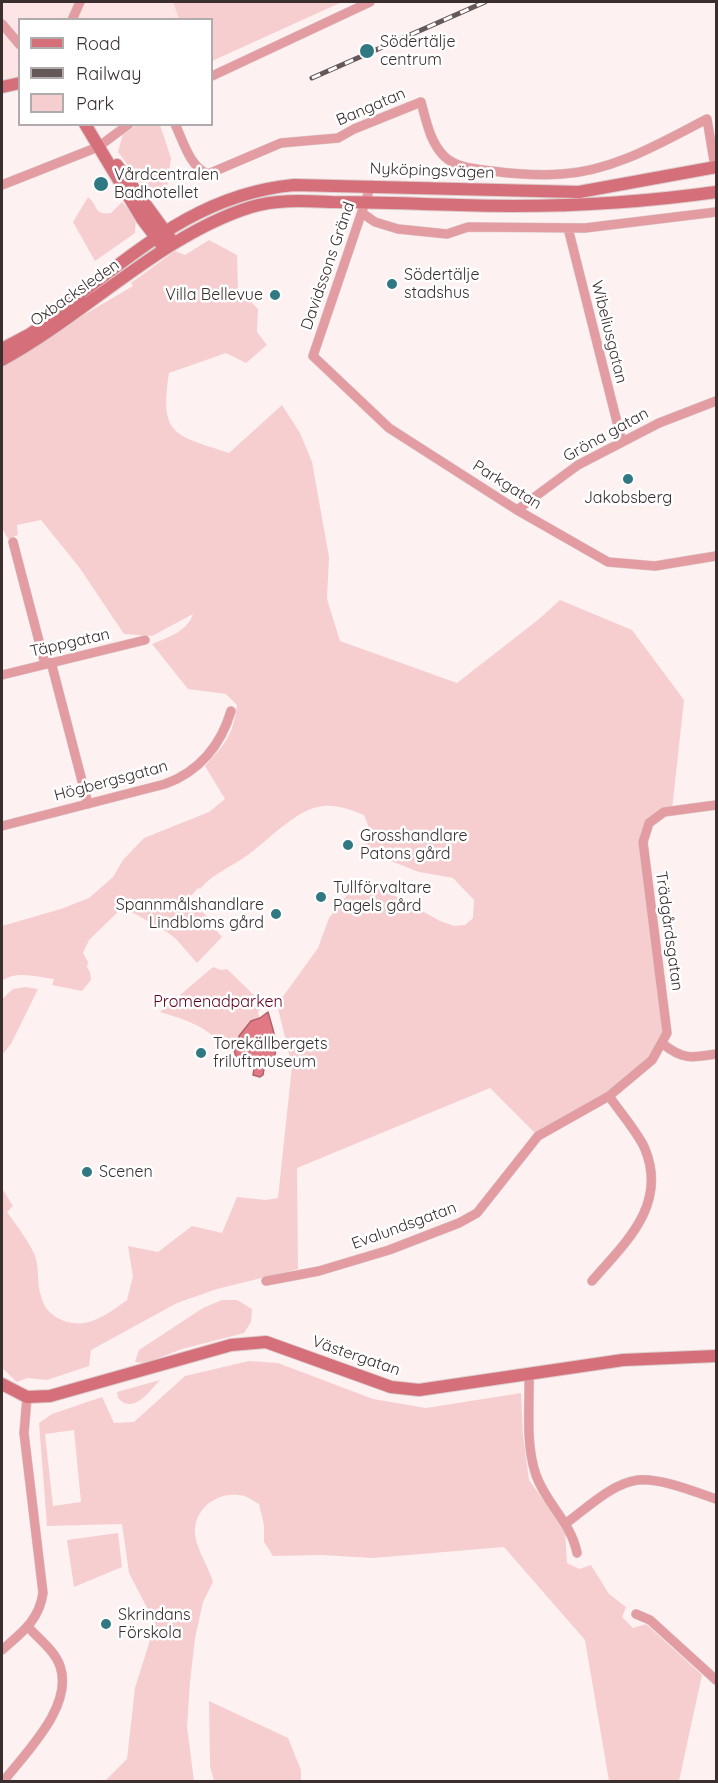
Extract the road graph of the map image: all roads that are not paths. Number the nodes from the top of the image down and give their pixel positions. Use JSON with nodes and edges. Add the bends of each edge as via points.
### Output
{"nodes":[{"id":1,"x":80,"y":2,"type":"edge"},
{"id":2,"x":370,"y":2,"type":"edge"},
{"id":3,"x":73,"y":18,"type":"edge"},
{"id":4,"x":2,"y":24,"type":"edge"},
{"id":5,"x":18,"y":43,"type":"edge"},
{"id":6,"x":213,"y":76,"type":"edge"},
{"id":7,"x":18,"y":83,"type":"edge"},
{"id":8,"x":2,"y":87,"type":"edge"},
{"id":9,"x":717,"y":113,"type":"edge"},
{"id":10,"x":707,"y":119,"type":"junction"},
{"id":11,"x":86,"y":126,"type":"edge"},
{"id":12,"x":126,"y":126,"type":"edge"},
{"id":13,"x":176,"y":126,"type":"edge"},
{"id":14,"x":98,"y":147,"type":"junction"},
{"id":15,"x":716,"y":169,"type":"edge"},
{"id":16,"x":2,"y":185,"type":"edge"},
{"id":17,"x":371,"y":185,"type":"junction"},
{"id":18,"x":717,"y":192,"type":"edge"},
{"id":19,"x":364,"y":208,"type":"junction"},
{"id":20,"x":717,"y":212,"type":"edge"},
{"id":21,"x":568,"y":228,"type":"junction"},
{"id":22,"x":161,"y":235,"type":"junction"},
{"id":23,"x":170,"y":247,"type":"junction"},
{"id":24,"x":2,"y":349,"type":"edge"},
{"id":25,"x":313,"y":356,"type":"joint"},
{"id":26,"x":2,"y":360,"type":"edge"},
{"id":27,"x":717,"y":401,"type":"edge"},
{"id":28,"x":622,"y":442,"type":"junction"},
{"id":29,"x":517,"y":510,"type":"junction"},
{"id":30,"x":13,"y":542,"type":"dead end"},
{"id":31,"x":717,"y":556,"type":"edge"},
{"id":32,"x":145,"y":640,"type":"dead end"},
{"id":33,"x":48,"y":663,"type":"junction"},
{"id":34,"x":2,"y":675,"type":"edge"},
{"id":35,"x":231,"y":711,"type":"dead end"},
{"id":36,"x":88,"y":804,"type":"junction"},
{"id":37,"x":717,"y":805,"type":"edge"},
{"id":38,"x":2,"y":826,"type":"edge"},
{"id":39,"x":663,"y":1044,"type":"junction"},
{"id":40,"x":717,"y":1054,"type":"edge"},
{"id":41,"x":609,"y":1096,"type":"junction"},
{"id":42,"x":266,"y":1281,"type":"dead end"},
{"id":43,"x":592,"y":1281,"type":"dead end"},
{"id":44,"x":717,"y":1356,"type":"edge"},
{"id":45,"x":529,"y":1373,"type":"junction"},
{"id":46,"x":2,"y":1384,"type":"edge"},
{"id":47,"x":27,"y":1397,"type":"junction"},
{"id":48,"x":717,"y":1499,"type":"edge"},
{"id":49,"x":565,"y":1524,"type":"junction"},
{"id":50,"x":577,"y":1552,"type":"dead end"},
{"id":51,"x":636,"y":1614,"type":"dead end"},
{"id":52,"x":28,"y":1627,"type":"junction"},
{"id":53,"x":2,"y":1650,"type":"edge"},
{"id":54,"x":717,"y":1680,"type":"edge"},
{"id":55,"x":3,"y":1782,"type":"edge"}],
"edges":[{"from":1,"to":3,"type":"street"},
{"from":2,"to":6,"type":"street"},
{"from":4,"to":5,"type":"street"},
{"from":7,"to":8,"type":"main road"},
{"from":9,"to":10,"type":"street","name":"Bangatan"},
{"from":10,"to":13,"type":"street","name":"Bangatan","via":[[641,153],[601,167],[562,174],[492,171],[451,161],[433,139],[421,102],[338,138],[281,143],[208,174],[199,171]]},
{"from":10,"to":15,"type":"street"},
{"from":11,"to":14,"type":"main road"},
{"from":12,"to":14,"type":"street"},
{"from":14,"to":16,"type":"street"},
{"from":14,"to":22,"type":"main road","via":[[142,219]]},
{"from":15,"to":17,"type":"main road","name":"Nyköpingsvägen","via":[[579,192]]},
{"from":17,"to":19,"type":"street","name":"Davidssons Gränd"},
{"from":17,"to":22,"type":"main road","name":"Nyköpingsvägen","via":[[294,185],[253,191],[221,201]]},
{"from":18,"to":19,"type":"main road","name":"Nyköpingsvägen","via":[[581,206]]},
{"from":19,"to":21,"type":"street","via":[[375,222],[398,229],[447,234],[468,227]]},
{"from":19,"to":23,"type":"main road","name":"Nyköpingsvägen","via":[[294,201],[255,206],[228,215]]},
{"from":19,"to":25,"type":"street","name":"Davidssons Gränd"},
{"from":20,"to":21,"type":"street"},
{"from":21,"to":28,"type":"street","name":"Wibeliusgatan"},
{"from":22,"to":23,"type":"main road"},
{"from":22,"to":24,"type":"main road","name":"Oxbacksleden","via":[[31,333]]},
{"from":23,"to":26,"type":"main road","name":"Oxbacksleden","via":[[34,343]]},
{"from":25,"to":29,"type":"street","name":"Parkgatan","via":[[389,428]]},
{"from":27,"to":28,"type":"street","name":"Gröna gatan"},
{"from":28,"to":29,"type":"street","name":"Gröna gatan","via":[[578,465]]},
{"from":29,"to":31,"type":"street","name":"Parkgatan","via":[[608,562],[655,566]]},
{"from":30,"to":33,"type":"street"},
{"from":32,"to":33,"type":"street","name":"Täppgatan"},
{"from":33,"to":34,"type":"street","name":"Täppgatan"},
{"from":33,"to":36,"type":"street"},
{"from":35,"to":36,"type":"street","name":"Högbergsgatan","via":[[214,748],[182,777]]},
{"from":36,"to":38,"type":"street","name":"Högbergsgatan"},
{"from":37,"to":39,"type":"street","name":"Trädgårdsgatan","via":[[664,812],[649,823],[643,842],[667,1034]]},
{"from":39,"to":40,"type":"street","via":[[685,1057]]},
{"from":39,"to":41,"type":"street","name":"Evalundsgatan","via":[[652,1060]]},
{"from":41,"to":42,"type":"street","name":"Evalundsgatan","via":[[538,1136],[477,1213],[459,1223],[389,1250],[319,1271]]},
{"from":41,"to":43,"type":"street","via":[[645,1148],[653,1177],[650,1203],[633,1233]]},
{"from":44,"to":45,"type":"main road","name":"Västergatan","via":[[623,1360]]},
{"from":45,"to":47,"type":"main road","name":"Västergatan","via":[[419,1390],[391,1388],[266,1342],[231,1345],[50,1396]]},
{"from":45,"to":49,"type":"street","via":[[531,1456],[537,1477]]},
{"from":46,"to":47,"type":"main road"},
{"from":47,"to":52,"type":"street","via":[[24,1433],[43,1593],[41,1607]]},
{"from":48,"to":49,"type":"street","via":[[638,1480],[614,1489]]},
{"from":49,"to":50,"type":"street","via":[[574,1536]]},
{"from":51,"to":54,"type":"street","via":[[650,1620]]},
{"from":52,"to":53,"type":"street"},
{"from":52,"to":55,"type":"street","via":[[54,1656],[63,1683],[59,1705],[50,1720]]}]}
